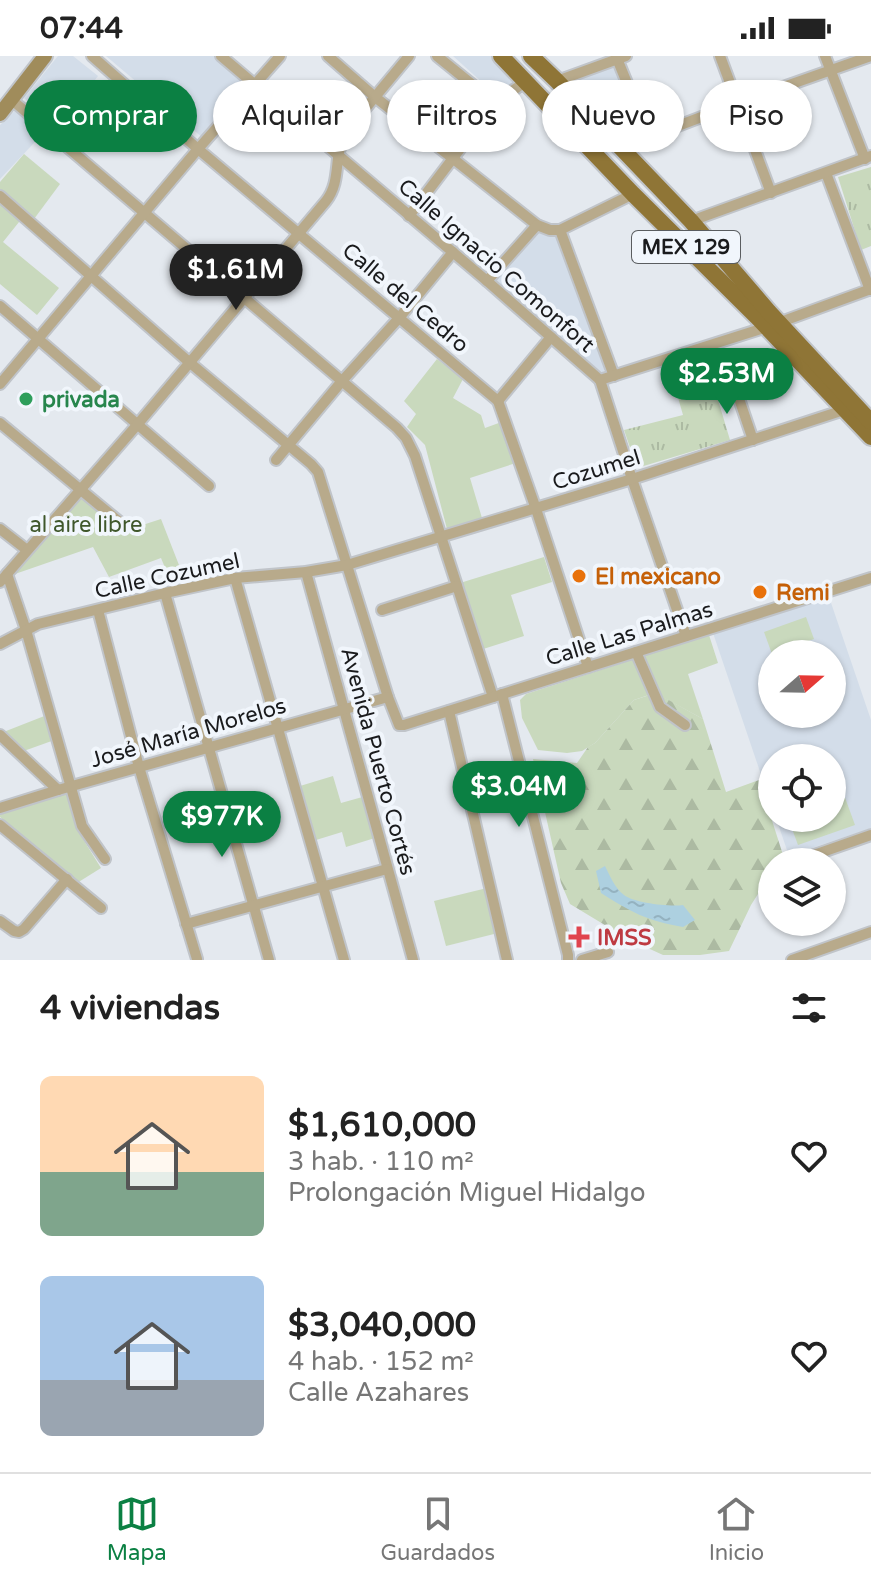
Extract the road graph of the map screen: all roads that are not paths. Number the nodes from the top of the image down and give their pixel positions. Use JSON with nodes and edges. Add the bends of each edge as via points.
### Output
{"nodes":[{"id":1,"x":45,"y":56,"type":"edge"},
{"id":2,"x":92,"y":56,"type":"edge"},
{"id":3,"x":221,"y":56,"type":"edge"},
{"id":4,"x":280,"y":56,"type":"edge"},
{"id":5,"x":328,"y":56,"type":"edge"},
{"id":6,"x":409,"y":56,"type":"edge"},
{"id":7,"x":437,"y":56,"type":"edge"},
{"id":8,"x":501,"y":56,"type":"edge"},
{"id":9,"x":531,"y":56,"type":"edge"},
{"id":10,"x":720,"y":56,"type":"edge"},
{"id":11,"x":825,"y":56,"type":"edge"},
{"id":12,"x":871,"y":56,"type":"edge"},
{"id":13,"x":620,"y":57,"type":"edge"},
{"id":14,"x":829,"y":70,"type":"junction"},
{"id":15,"x":249,"y":80,"type":"edge"},
{"id":16,"x":259,"y":80,"type":"edge"},
{"id":17,"x":467,"y":80,"type":"edge"},
{"id":18,"x":523,"y":80,"type":"edge"},
{"id":19,"x":556,"y":80,"type":"edge"},
{"id":20,"x":560,"y":80,"type":"edge"},
{"id":21,"x":628,"y":80,"type":"edge"},
{"id":22,"x":729,"y":80,"type":"edge"},
{"id":23,"x":801,"y":80,"type":"edge"},
{"id":24,"x":526,"y":83,"type":"edge"},
{"id":25,"x":375,"y":97,"type":"junction"},
{"id":26,"x":12,"y":100,"type":"junction"},
{"id":27,"x":0,"y":114,"type":"edge"},
{"id":28,"x":213,"y":132,"type":"edge"},
{"id":29,"x":198,"y":149,"type":"junction"},
{"id":30,"x":332,"y":152,"type":"edge"},
{"id":31,"x":459,"y":152,"type":"edge"},
{"id":32,"x":626,"y":152,"type":"edge"},
{"id":33,"x":756,"y":152,"type":"edge"},
{"id":34,"x":338,"y":157,"type":"junction"},
{"id":35,"x":455,"y":158,"type":"junction"},
{"id":36,"x":868,"y":158,"type":"edge"},
{"id":37,"x":826,"y":173,"type":"junction"},
{"id":38,"x":771,"y":193,"type":"junction"},
{"id":39,"x":633,"y":194,"type":"junction"},
{"id":40,"x":0,"y":196,"type":"edge"},
{"id":41,"x":145,"y":213,"type":"junction"},
{"id":42,"x":409,"y":216,"type":"junction"},
{"id":43,"x":691,"y":221,"type":"junction"},
{"id":44,"x":537,"y":225,"type":"junction"},
{"id":45,"x":560,"y":230,"type":"junction"},
{"id":46,"x":298,"y":233,"type":"junction"},
{"id":47,"x":453,"y":252,"type":"junction"},
{"id":48,"x":92,"y":276,"type":"junction"},
{"id":49,"x":487,"y":281,"type":"junction"},
{"id":50,"x":870,"y":289,"type":"edge"},
{"id":51,"x":244,"y":296,"type":"junction"},
{"id":52,"x":0,"y":306,"type":"edge"},
{"id":53,"x":399,"y":318,"type":"junction"},
{"id":54,"x":773,"y":325,"type":"junction"},
{"id":55,"x":551,"y":337,"type":"junction"},
{"id":56,"x":38,"y":339,"type":"junction"},
{"id":57,"x":189,"y":362,"type":"junction"},
{"id":58,"x":614,"y":376,"type":"junction"},
{"id":59,"x":600,"y":380,"type":"junction"},
{"id":60,"x":342,"y":381,"type":"junction"},
{"id":61,"x":733,"y":381,"type":"dead end"},
{"id":62,"x":0,"y":384,"type":"edge"},
{"id":63,"x":498,"y":401,"type":"junction"},
{"id":64,"x":850,"y":407,"type":"junction"},
{"id":65,"x":871,"y":422,"type":"edge"},
{"id":66,"x":0,"y":423,"type":"edge"},
{"id":67,"x":137,"y":425,"type":"junction"},
{"id":68,"x":871,"y":437,"type":"edge"},
{"id":69,"x":753,"y":440,"type":"junction"},
{"id":70,"x":289,"y":446,"type":"junction"},
{"id":71,"x":276,"y":460,"type":"dead end"},
{"id":72,"x":632,"y":479,"type":"junction"},
{"id":73,"x":209,"y":486,"type":"dead end"},
{"id":74,"x":80,"y":491,"type":"junction"},
{"id":75,"x":536,"y":509,"type":"junction"},
{"id":76,"x":122,"y":524,"type":"dead end"},
{"id":77,"x":0,"y":529,"type":"edge"},
{"id":78,"x":441,"y":537,"type":"junction"},
{"id":79,"x":27,"y":550,"type":"junction"},
{"id":80,"x":347,"y":565,"type":"junction"},
{"id":81,"x":306,"y":572,"type":"junction"},
{"id":82,"x":4,"y":578,"type":"edge"},
{"id":83,"x":235,"y":578,"type":"junction"},
{"id":84,"x":871,"y":578,"type":"edge"},
{"id":85,"x":457,"y":586,"type":"junction"},
{"id":86,"x":165,"y":593,"type":"junction"},
{"id":87,"x":98,"y":610,"type":"junction"},
{"id":88,"x":382,"y":610,"type":"dead end"},
{"id":89,"x":26,"y":630,"type":"junction"},
{"id":90,"x":686,"y":636,"type":"junction"},
{"id":91,"x":0,"y":644,"type":"edge"},
{"id":92,"x":636,"y":652,"type":"junction"},
{"id":93,"x":588,"y":667,"type":"junction"},
{"id":94,"x":497,"y":696,"type":"junction"},
{"id":95,"x":388,"y":697,"type":"junction"},
{"id":96,"x":344,"y":709,"type":"junction"},
{"id":97,"x":449,"y":711,"type":"junction"},
{"id":98,"x":685,"y":725,"type":"dead end"},
{"id":99,"x":277,"y":729,"type":"junction"},
{"id":100,"x":0,"y":735,"type":"edge"},
{"id":101,"x":210,"y":747,"type":"junction"},
{"id":102,"x":139,"y":767,"type":"junction"},
{"id":103,"x":71,"y":786,"type":"junction"},
{"id":104,"x":58,"y":790,"type":"junction"},
{"id":105,"x":0,"y":808,"type":"edge"},
{"id":106,"x":0,"y":825,"type":"edge"},
{"id":107,"x":871,"y":835,"type":"edge"},
{"id":108,"x":834,"y":848,"type":"edge"},
{"id":109,"x":105,"y":859,"type":"dead end"},
{"id":110,"x":387,"y":869,"type":"junction"},
{"id":111,"x":67,"y":879,"type":"junction"},
{"id":112,"x":323,"y":888,"type":"junction"},
{"id":113,"x":252,"y":906,"type":"junction"},
{"id":114,"x":101,"y":908,"type":"dead end"},
{"id":115,"x":0,"y":921,"type":"edge"},
{"id":116,"x":186,"y":924,"type":"junction"},
{"id":117,"x":871,"y":932,"type":"edge"},
{"id":118,"x":608,"y":952,"type":"dead end"},
{"id":119,"x":197,"y":959,"type":"edge"},
{"id":120,"x":269,"y":960,"type":"edge"},
{"id":121,"x":344,"y":960,"type":"edge"},
{"id":122,"x":413,"y":960,"type":"edge"},
{"id":123,"x":507,"y":960,"type":"edge"},
{"id":124,"x":568,"y":960,"type":"edge"},
{"id":125,"x":582,"y":960,"type":"edge"},
{"id":126,"x":792,"y":960,"type":"edge"}],
"edges":[{"from":1,"to":26,"type":"street"},
{"from":2,"to":29,"type":"street","name":"Calle del Cedro"},
{"from":3,"to":15,"type":"street","name":"Calle Ignacio Comonfort"},
{"from":4,"to":16,"type":"street"},
{"from":5,"to":25,"type":"street"},
{"from":6,"to":25,"type":"street"},
{"from":7,"to":17,"type":"street"},
{"from":8,"to":18,"type":"main road","number":"MEX 129"},
{"from":9,"to":19,"type":"main road","number":"MEX 129"},
{"from":10,"to":22,"type":"street"},
{"from":11,"to":14,"type":"street"},
{"from":12,"to":14,"type":"street"},
{"from":13,"to":20,"type":"street"},
{"from":13,"to":21,"type":"street"},
{"from":14,"to":23,"type":"street"},
{"from":14,"to":36,"type":"street"},
{"from":24,"to":39,"type":"main road","number":"MEX 129"},
{"from":25,"to":34,"type":"street","via":[[345,133]]},
{"from":25,"to":35,"type":"street"},
{"from":26,"to":27,"type":"street"},
{"from":26,"to":41,"type":"street"},
{"from":28,"to":29,"type":"street"},
{"from":29,"to":41,"type":"street"},
{"from":29,"to":46,"type":"street","name":"Calle del Cedro"},
{"from":30,"to":34,"type":"street","name":"Calle Ignacio Comonfort"},
{"from":31,"to":35,"type":"street"},
{"from":32,"to":43,"type":"main road","number":"MEX 129"},
{"from":33,"to":38,"type":"street"},
{"from":34,"to":42,"type":"street","name":"Calle Ignacio Comonfort"},
{"from":34,"to":46,"type":"street","via":[[332,193]]},
{"from":35,"to":42,"type":"street"},
{"from":35,"to":44,"type":"street"},
{"from":36,"to":37,"type":"street"},
{"from":37,"to":38,"type":"street"},
{"from":37,"to":50,"type":"street"},
{"from":38,"to":43,"type":"street"},
{"from":39,"to":45,"type":"street"},
{"from":39,"to":54,"type":"main road","number":"MEX 129"},
{"from":40,"to":48,"type":"street"},
{"from":41,"to":48,"type":"street"},
{"from":41,"to":51,"type":"street"},
{"from":42,"to":47,"type":"street","name":"Calle Ignacio Comonfort"},
{"from":43,"to":54,"type":"main road","number":"MEX 129"},
{"from":44,"to":45,"type":"street"},
{"from":44,"to":49,"type":"street"},
{"from":45,"to":58,"type":"street"},
{"from":46,"to":51,"type":"street"},
{"from":46,"to":53,"type":"street","name":"Calle del Cedro"},
{"from":47,"to":49,"type":"street","name":"Calle Ignacio Comonfort"},
{"from":47,"to":53,"type":"street"},
{"from":48,"to":56,"type":"street"},
{"from":48,"to":57,"type":"street"},
{"from":49,"to":55,"type":"street","name":"Calle Ignacio Comonfort"},
{"from":50,"to":54,"type":"street"},
{"from":51,"to":57,"type":"street"},
{"from":51,"to":60,"type":"street"},
{"from":52,"to":56,"type":"street"},
{"from":53,"to":60,"type":"street"},
{"from":53,"to":63,"type":"street","name":"Calle del Cedro"},
{"from":54,"to":58,"type":"street"},
{"from":54,"to":64,"type":"main road","number":"MEX 129"},
{"from":55,"to":59,"type":"street","name":"Calle Ignacio Comonfort"},
{"from":55,"to":63,"type":"street"},
{"from":56,"to":62,"type":"street"},
{"from":56,"to":67,"type":"street"},
{"from":57,"to":67,"type":"street"},
{"from":57,"to":70,"type":"street"},
{"from":58,"to":59,"type":"street"},
{"from":59,"to":72,"type":"street"},
{"from":60,"to":70,"type":"street"},
{"from":60,"to":78,"type":"street","via":[[406,438]]},
{"from":61,"to":69,"type":"street"},
{"from":63,"to":75,"type":"street"},
{"from":64,"to":65,"type":"main road","number":"MEX 129"},
{"from":64,"to":68,"type":"main road","number":"MEX 129"},
{"from":64,"to":69,"type":"street","name":"Cozumel"},
{"from":66,"to":74,"type":"street"},
{"from":67,"to":73,"type":"street"},
{"from":67,"to":74,"type":"street"},
{"from":69,"to":72,"type":"street","name":"Cozumel"},
{"from":70,"to":71,"type":"street"},
{"from":70,"to":80,"type":"street","via":[[318,472]]},
{"from":72,"to":75,"type":"street","name":"Cozumel"},
{"from":72,"to":90,"type":"street"},
{"from":74,"to":76,"type":"street"},
{"from":74,"to":79,"type":"street"},
{"from":75,"to":78,"type":"street","name":"Cozumel"},
{"from":75,"to":93,"type":"street"},
{"from":77,"to":79,"type":"street"},
{"from":78,"to":80,"type":"street","name":"Cozumel"},
{"from":78,"to":85,"type":"street"},
{"from":79,"to":82,"type":"street"},
{"from":80,"to":81,"type":"street","name":"Calle Cozumel"},
{"from":80,"to":95,"type":"street"},
{"from":81,"to":83,"type":"street","name":"Calle Cozumel"},
{"from":81,"to":96,"type":"street","name":"Avenida Puerto Cortés"},
{"from":82,"to":89,"type":"street"},
{"from":83,"to":86,"type":"street","name":"Calle Cozumel"},
{"from":83,"to":99,"type":"street"},
{"from":84,"to":90,"type":"street","name":"Calle Las Palmas"},
{"from":85,"to":88,"type":"street"},
{"from":85,"to":94,"type":"street"},
{"from":86,"to":87,"type":"street","name":"Calle Cozumel"},
{"from":86,"to":101,"type":"street"},
{"from":87,"to":89,"type":"street","name":"Calle Cozumel"},
{"from":87,"to":102,"type":"street"},
{"from":89,"to":91,"type":"street","name":"Calle Cozumel"},
{"from":89,"to":103,"type":"street"},
{"from":90,"to":92,"type":"street","name":"Calle Las Palmas"},
{"from":92,"to":93,"type":"street","name":"Calle Las Palmas"},
{"from":92,"to":98,"type":"street","via":[[660,707]]},
{"from":93,"to":94,"type":"street","name":"Calle Las Palmas"},
{"from":94,"to":97,"type":"street","name":"Calle Las Palmas"},
{"from":94,"to":124,"type":"street"},
{"from":95,"to":96,"type":"street","name":"José María Morelos"},
{"from":95,"to":97,"type":"street","name":"Calle Las Palmas","via":[[399,725]]},
{"from":96,"to":99,"type":"street","name":"José María Morelos"},
{"from":96,"to":110,"type":"street","name":"Avenida Puerto Cortés"},
{"from":97,"to":123,"type":"street"},
{"from":99,"to":101,"type":"street","name":"José María Morelos"},
{"from":99,"to":112,"type":"street"},
{"from":100,"to":104,"type":"street"},
{"from":101,"to":102,"type":"street","name":"José María Morelos"},
{"from":101,"to":113,"type":"street"},
{"from":102,"to":103,"type":"street","name":"José María Morelos"},
{"from":102,"to":116,"type":"street"},
{"from":103,"to":104,"type":"street","name":"José María Morelos"},
{"from":103,"to":109,"type":"street","via":[[82,826]]},
{"from":104,"to":105,"type":"street","name":"José María Morelos"},
{"from":106,"to":111,"type":"street"},
{"from":107,"to":108,"type":"street"},
{"from":110,"to":112,"type":"street"},
{"from":110,"to":122,"type":"street","name":"Avenida Puerto Cortés"},
{"from":111,"to":114,"type":"street"},
{"from":111,"to":115,"type":"street","via":[[24,929],[14,931]]},
{"from":112,"to":113,"type":"street"},
{"from":112,"to":121,"type":"street"},
{"from":113,"to":116,"type":"street"},
{"from":113,"to":120,"type":"street"},
{"from":116,"to":119,"type":"street"},
{"from":117,"to":126,"type":"street"},
{"from":118,"to":125,"type":"street"}]}
